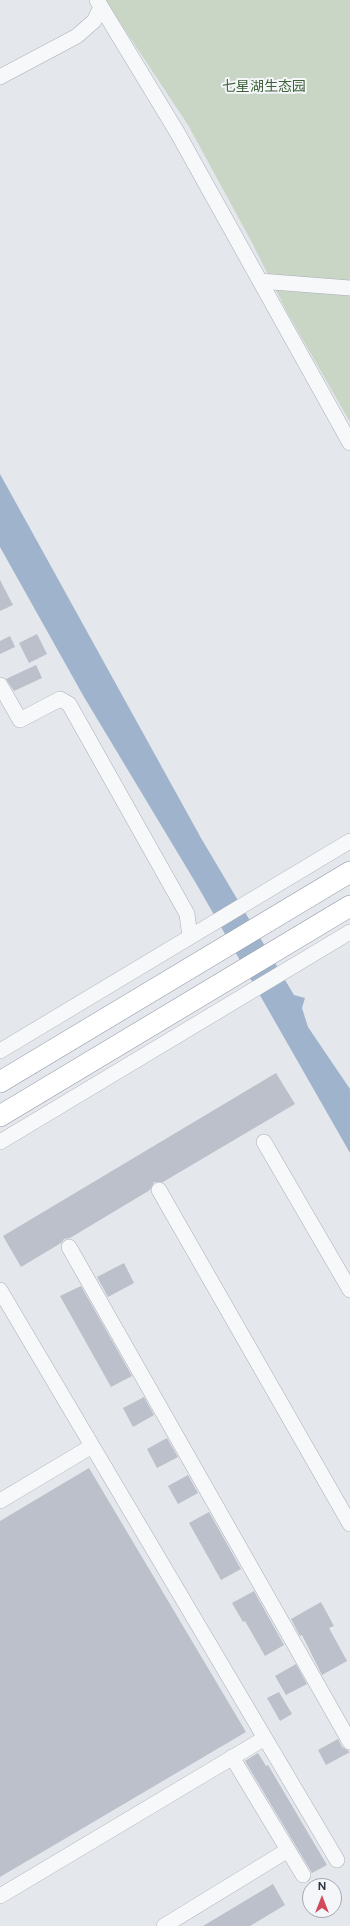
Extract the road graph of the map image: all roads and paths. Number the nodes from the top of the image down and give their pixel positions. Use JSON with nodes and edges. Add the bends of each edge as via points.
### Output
{"nodes":[{"id":1,"x":99,"y":3,"type":"edge"},
{"id":2,"x":0,"y":77,"type":"edge"},
{"id":3,"x":260,"y":281,"type":"junction"},
{"id":4,"x":350,"y":288,"type":"edge"},
{"id":5,"x":350,"y":443,"type":"edge"},
{"id":6,"x":0,"y":685,"type":"edge"},
{"id":7,"x":350,"y":841,"type":"edge"},
{"id":8,"x":350,"y":872,"type":"edge"},
{"id":9,"x":350,"y":906,"type":"edge"},
{"id":10,"x":350,"y":932,"type":"edge"},
{"id":11,"x":190,"y":937,"type":"junction"},
{"id":12,"x":0,"y":1051,"type":"edge"},
{"id":13,"x":0,"y":1082,"type":"edge"},
{"id":14,"x":0,"y":1116,"type":"edge"},
{"id":15,"x":0,"y":1142,"type":"edge"},
{"id":16,"x":264,"y":1142,"type":"dead end"},
{"id":17,"x":159,"y":1190,"type":"dead end"},
{"id":18,"x":69,"y":1247,"type":"dead end"},
{"id":19,"x":0,"y":1290,"type":"edge"},
{"id":20,"x":350,"y":1290,"type":"edge"},
{"id":21,"x":92,"y":1446,"type":"junction"},
{"id":22,"x":0,"y":1501,"type":"edge"},
{"id":23,"x":350,"y":1524,"type":"edge"},
{"id":24,"x":265,"y":1738,"type":"junction"},
{"id":25,"x":350,"y":1742,"type":"edge"},
{"id":26,"x":232,"y":1757,"type":"junction"},
{"id":27,"x":288,"y":1850,"type":"junction"},
{"id":28,"x":338,"y":1860,"type":"dead end"},
{"id":29,"x":303,"y":1875,"type":"dead end"},
{"id":30,"x":0,"y":1896,"type":"edge"},
{"id":31,"x":164,"y":1926,"type":"edge"}],
"edges":[{"from":1,"to":2,"type":"street","via":[[94,21],[77,36]]},
{"from":1,"to":3,"type":"street"},
{"from":3,"to":4,"type":"street"},
{"from":3,"to":5,"type":"street"},
{"from":6,"to":11,"type":"street","via":[[20,720],[60,699],[69,704],[187,914]]},
{"from":7,"to":11,"type":"street"},
{"from":8,"to":13,"type":"highway"},
{"from":9,"to":14,"type":"highway"},
{"from":10,"to":15,"type":"street"},
{"from":11,"to":12,"type":"street"},
{"from":16,"to":20,"type":"street"},
{"from":17,"to":23,"type":"street"},
{"from":18,"to":25,"type":"street"},
{"from":19,"to":21,"type":"street"},
{"from":21,"to":22,"type":"street"},
{"from":21,"to":24,"type":"street"},
{"from":24,"to":26,"type":"street"},
{"from":24,"to":28,"type":"street"},
{"from":26,"to":27,"type":"street"},
{"from":26,"to":30,"type":"street"},
{"from":27,"to":29,"type":"street"},
{"from":27,"to":31,"type":"street"}]}
